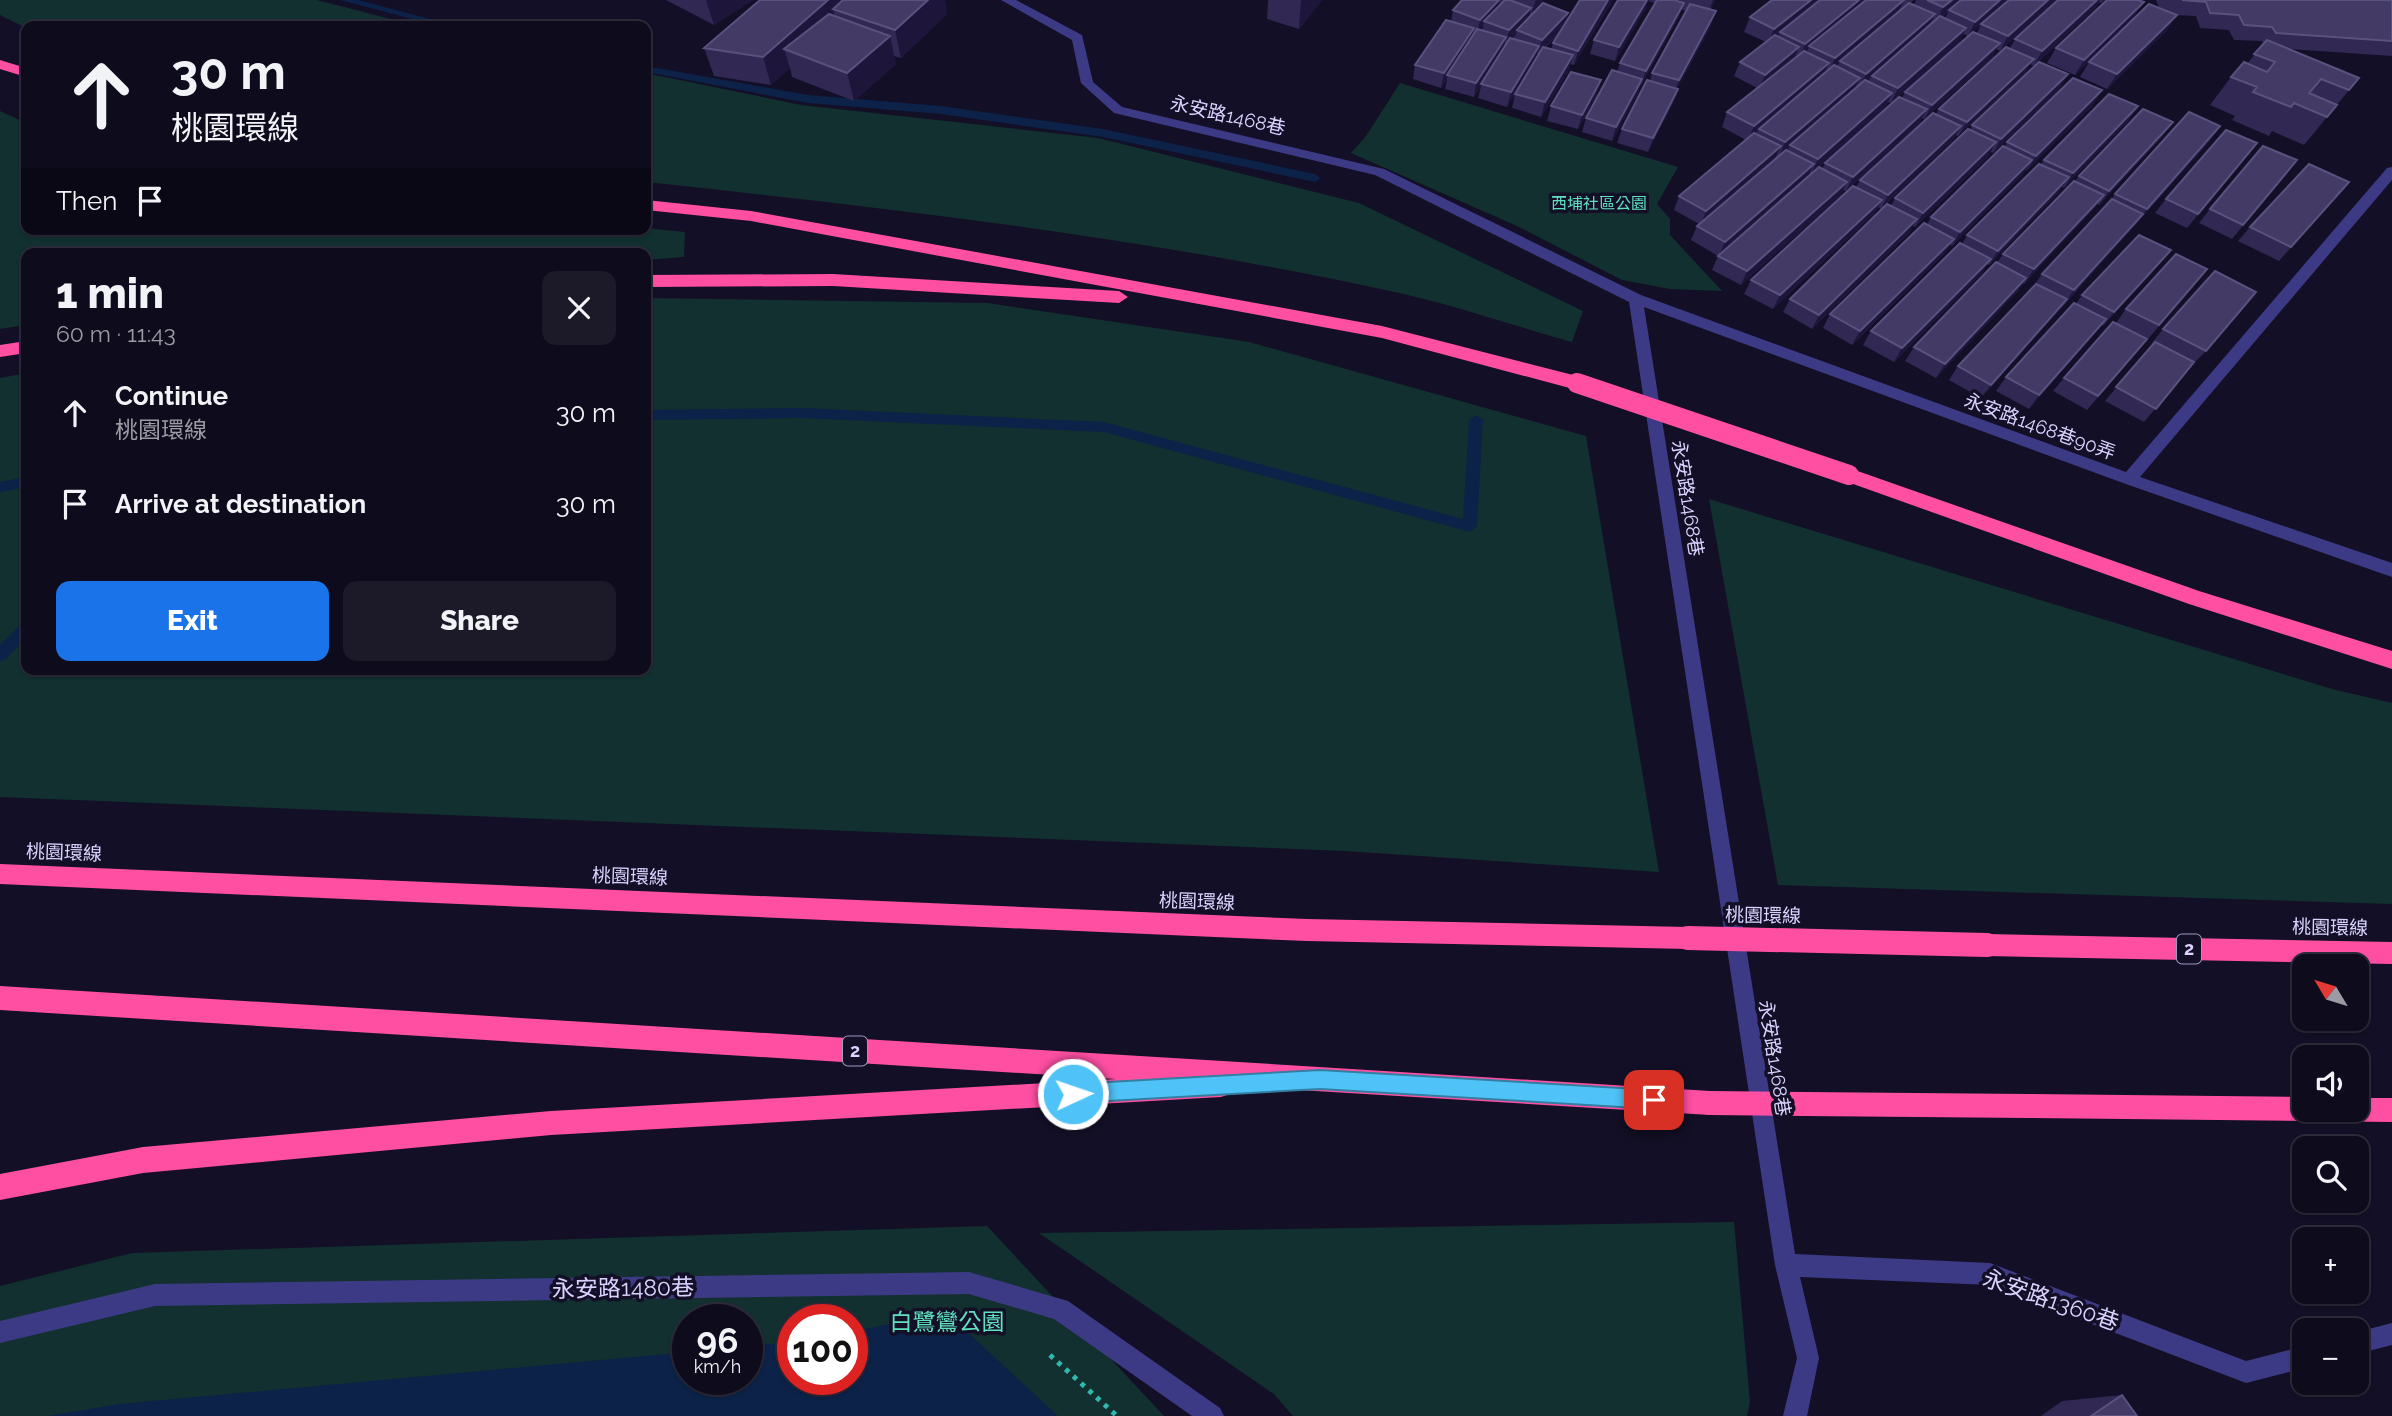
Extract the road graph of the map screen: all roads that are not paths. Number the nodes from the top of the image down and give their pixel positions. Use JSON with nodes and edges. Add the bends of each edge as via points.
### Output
{"nodes":[{"id":1,"x":1006,"y":0,"type":"edge"},
{"id":2,"x":0,"y":64,"type":"edge"},
{"id":3,"x":21,"y":71,"type":"edge"},
{"id":4,"x":2392,"y":171,"type":"edge"},
{"id":5,"x":651,"y":206,"type":"edge"},
{"id":6,"x":651,"y":281,"type":"edge"},
{"id":7,"x":1636,"y":299,"type":"junction"},
{"id":8,"x":1219,"y":304,"type":"junction"},
{"id":9,"x":21,"y":348,"type":"edge"},
{"id":10,"x":0,"y":351,"type":"edge"},
{"id":11,"x":2129,"y":479,"type":"junction"},
{"id":12,"x":2392,"y":570,"type":"edge"},
{"id":13,"x":2392,"y":660,"type":"edge"},
{"id":14,"x":0,"y":874,"type":"edge"},
{"id":15,"x":2392,"y":953,"type":"edge"},
{"id":16,"x":0,"y":998,"type":"edge"},
{"id":17,"x":1320,"y":1080,"type":"junction"},
{"id":18,"x":2292,"y":1109,"type":"edge"},
{"id":19,"x":2369,"y":1110,"type":"edge"},
{"id":20,"x":2392,"y":1110,"type":"edge"},
{"id":21,"x":0,"y":1187,"type":"edge"},
{"id":22,"x":1786,"y":1265,"type":"junction"},
{"id":23,"x":0,"y":1332,"type":"edge"},
{"id":24,"x":2392,"y":1334,"type":"edge"},
{"id":25,"x":2369,"y":1340,"type":"edge"},
{"id":26,"x":2292,"y":1360,"type":"edge"},
{"id":27,"x":1212,"y":1416,"type":"edge"},
{"id":28,"x":1795,"y":1416,"type":"edge"}],
"edges":[{"from":1,"to":7,"type":"street","name":"永安路1468巷","via":[[1078,37],[1087,83],[1118,110],[1379,172]]},
{"from":2,"to":3,"type":"highway"},
{"from":4,"to":11,"type":"street","name":"永安路1468巷90弄"},
{"from":5,"to":8,"type":"highway","via":[[751,216]]},
{"from":6,"to":8,"type":"highway","via":[[832,280]]},
{"from":7,"to":11,"type":"street","name":"永安路1468巷90弄"},
{"from":7,"to":22,"type":"street","name":"永安路1468巷"},
{"from":8,"to":13,"type":"highway","bridge":true,"via":[[1382,332],[1577,383],[2196,598]]},
{"from":9,"to":10,"type":"highway"},
{"from":11,"to":12,"type":"street"},
{"from":14,"to":15,"type":"highway","name":"桃園環線","number":"2","bridge":true,"via":[[1307,930]]},
{"from":16,"to":17,"type":"highway","number":"2"},
{"from":17,"to":18,"type":"highway","number":"2","bridge":true,"via":[[1710,1103]]},
{"from":17,"to":21,"type":"highway","via":[[551,1123],[143,1160]]},
{"from":19,"to":20,"type":"highway"},
{"from":22,"to":26,"type":"street","name":"永安路1360巷","via":[[1990,1274],[2246,1372]]},
{"from":22,"to":28,"type":"street","name":"永安路1468巷","via":[[1808,1357]]},
{"from":23,"to":27,"type":"street","name":"永安路1480巷","via":[[155,1294],[969,1283],[1060,1309]]},
{"from":24,"to":25,"type":"street"}]}
